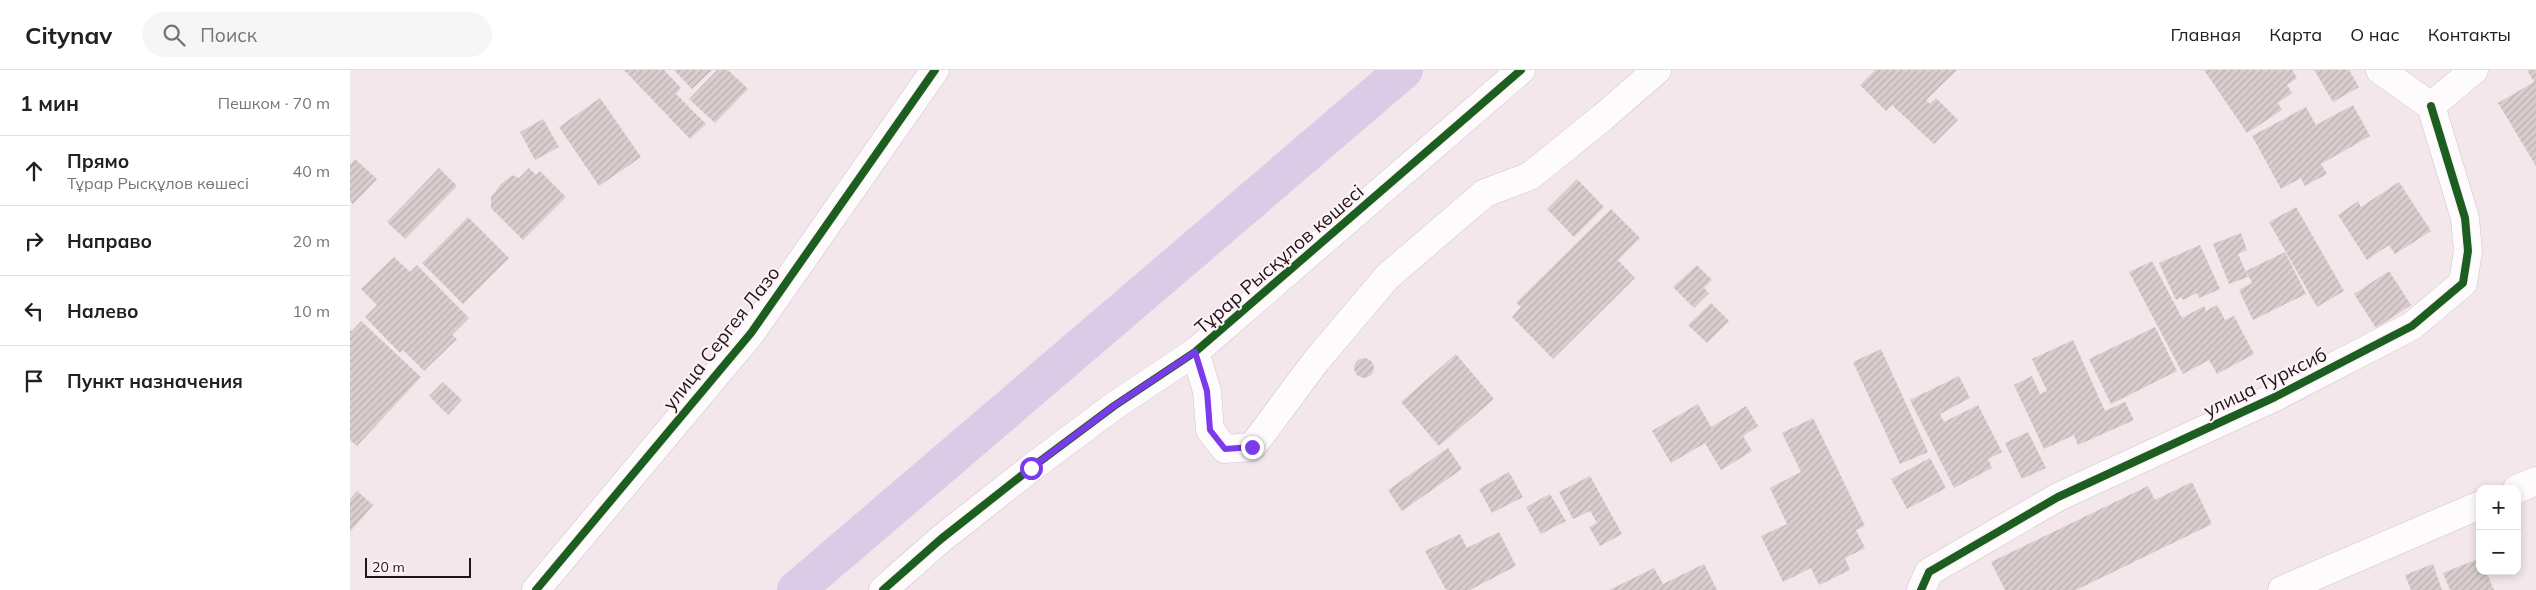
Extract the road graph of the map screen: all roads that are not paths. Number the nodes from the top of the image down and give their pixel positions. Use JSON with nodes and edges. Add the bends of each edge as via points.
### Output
{"nodes":[{"id":1,"x":935,"y":70,"type":"edge"},
{"id":2,"x":1521,"y":70,"type":"edge"},
{"id":3,"x":1657,"y":70,"type":"edge"},
{"id":4,"x":2380,"y":70,"type":"edge"},
{"id":5,"x":2474,"y":70,"type":"edge"},
{"id":6,"x":2432,"y":106,"type":"junction"},
{"id":7,"x":1195,"y":352,"type":"junction"},
{"id":8,"x":2536,"y":481,"type":"edge"},
{"id":9,"x":2521,"y":487,"type":"edge"},
{"id":10,"x":2476,"y":507,"type":"edge"},
{"id":11,"x":536,"y":590,"type":"edge"},
{"id":12,"x":883,"y":590,"type":"edge"},
{"id":13,"x":1921,"y":590,"type":"edge"},
{"id":14,"x":2282,"y":590,"type":"edge"}],
"edges":[{"from":1,"to":11,"type":"street","name":"улица Сергея Лазо","via":[[751,333]]},
{"from":2,"to":7,"type":"street","name":"Тұрар Рысқұлов көшесі"},
{"from":3,"to":7,"type":"street","via":[[1530,176],[1485,193],[1388,276],[1316,361],[1252,447],[1225,449],[1210,430],[1207,391]]},
{"from":4,"to":6,"type":"street"},
{"from":5,"to":6,"type":"street"},
{"from":6,"to":13,"type":"street","name":"улица Турксиб","via":[[2465,218],[2468,251],[2462,283],[2412,326],[2275,397],[2058,497],[1929,572]]},
{"from":7,"to":12,"type":"street","name":"Тұрар Рысқұлов көшесі","via":[[1114,406],[1039,463],[941,539]]},
{"from":8,"to":9,"type":"street"},
{"from":10,"to":14,"type":"street"}]}
